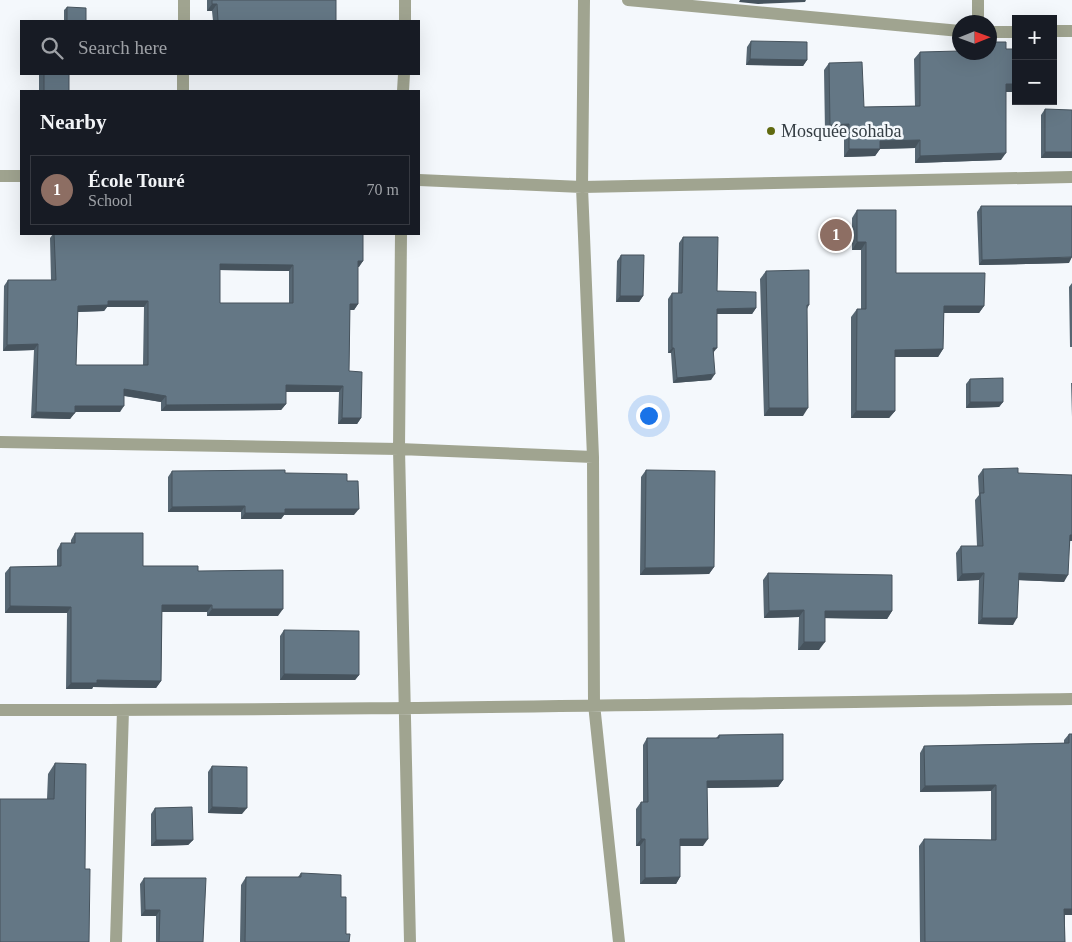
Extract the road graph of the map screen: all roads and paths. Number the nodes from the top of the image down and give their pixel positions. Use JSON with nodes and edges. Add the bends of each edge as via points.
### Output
{"nodes":[{"id":1,"x":184,"y":0,"type":"edge"},
{"id":2,"x":405,"y":0,"type":"edge"},
{"id":3,"x":584,"y":0,"type":"edge"},
{"id":4,"x":628,"y":0,"type":"edge"},
{"id":5,"x":978,"y":0,"type":"edge"},
{"id":6,"x":978,"y":15,"type":"edge"},
{"id":7,"x":184,"y":20,"type":"edge"},
{"id":8,"x":405,"y":20,"type":"edge"},
{"id":9,"x":952,"y":30,"type":"edge"},
{"id":10,"x":1057,"y":31,"type":"edge"},
{"id":11,"x":1072,"y":31,"type":"edge"},
{"id":12,"x":997,"y":32,"type":"edge"},
{"id":13,"x":1012,"y":32,"type":"edge"},
{"id":14,"x":184,"y":75,"type":"edge"},
{"id":15,"x":404,"y":75,"type":"edge"},
{"id":16,"x":183,"y":90,"type":"edge"},
{"id":17,"x":403,"y":90,"type":"edge"},
{"id":18,"x":0,"y":176,"type":"edge"},
{"id":19,"x":20,"y":176,"type":"edge"},
{"id":20,"x":1072,"y":177,"type":"edge"},
{"id":21,"x":420,"y":180,"type":"edge"},
{"id":22,"x":582,"y":187,"type":"junction"},
{"id":23,"x":401,"y":235,"type":"edge"},
{"id":24,"x":0,"y":442,"type":"edge"},
{"id":25,"x":399,"y":449,"type":"junction"},
{"id":26,"x":592,"y":457,"type":"junction"},
{"id":27,"x":1072,"y":699,"type":"edge"},
{"id":28,"x":594,"y":704,"type":"junction"},
{"id":29,"x":406,"y":709,"type":"junction"},
{"id":30,"x":0,"y":710,"type":"edge"},
{"id":31,"x":123,"y":710,"type":"junction"},
{"id":32,"x":116,"y":942,"type":"edge"},
{"id":33,"x":410,"y":942,"type":"edge"},
{"id":34,"x":619,"y":942,"type":"edge"}],
"edges":[{"from":1,"to":7,"type":"street"},
{"from":2,"to":8,"type":"street"},
{"from":3,"to":22,"type":"street"},
{"from":4,"to":9,"type":"street"},
{"from":5,"to":6,"type":"street"},
{"from":10,"to":11,"type":"street"},
{"from":12,"to":13,"type":"street"},
{"from":14,"to":16,"type":"street"},
{"from":15,"to":17,"type":"street"},
{"from":18,"to":19,"type":"street"},
{"from":20,"to":22,"type":"street"},
{"from":21,"to":22,"type":"street"},
{"from":22,"to":26,"type":"street"},
{"from":23,"to":25,"type":"street"},
{"from":24,"to":25,"type":"street"},
{"from":25,"to":26,"type":"street"},
{"from":25,"to":29,"type":"street"},
{"from":26,"to":28,"type":"street"},
{"from":27,"to":28,"type":"street"},
{"from":28,"to":29,"type":"street"},
{"from":28,"to":34,"type":"street"},
{"from":29,"to":31,"type":"street"},
{"from":29,"to":33,"type":"street"},
{"from":30,"to":31,"type":"street"},
{"from":31,"to":32,"type":"street"}]}
